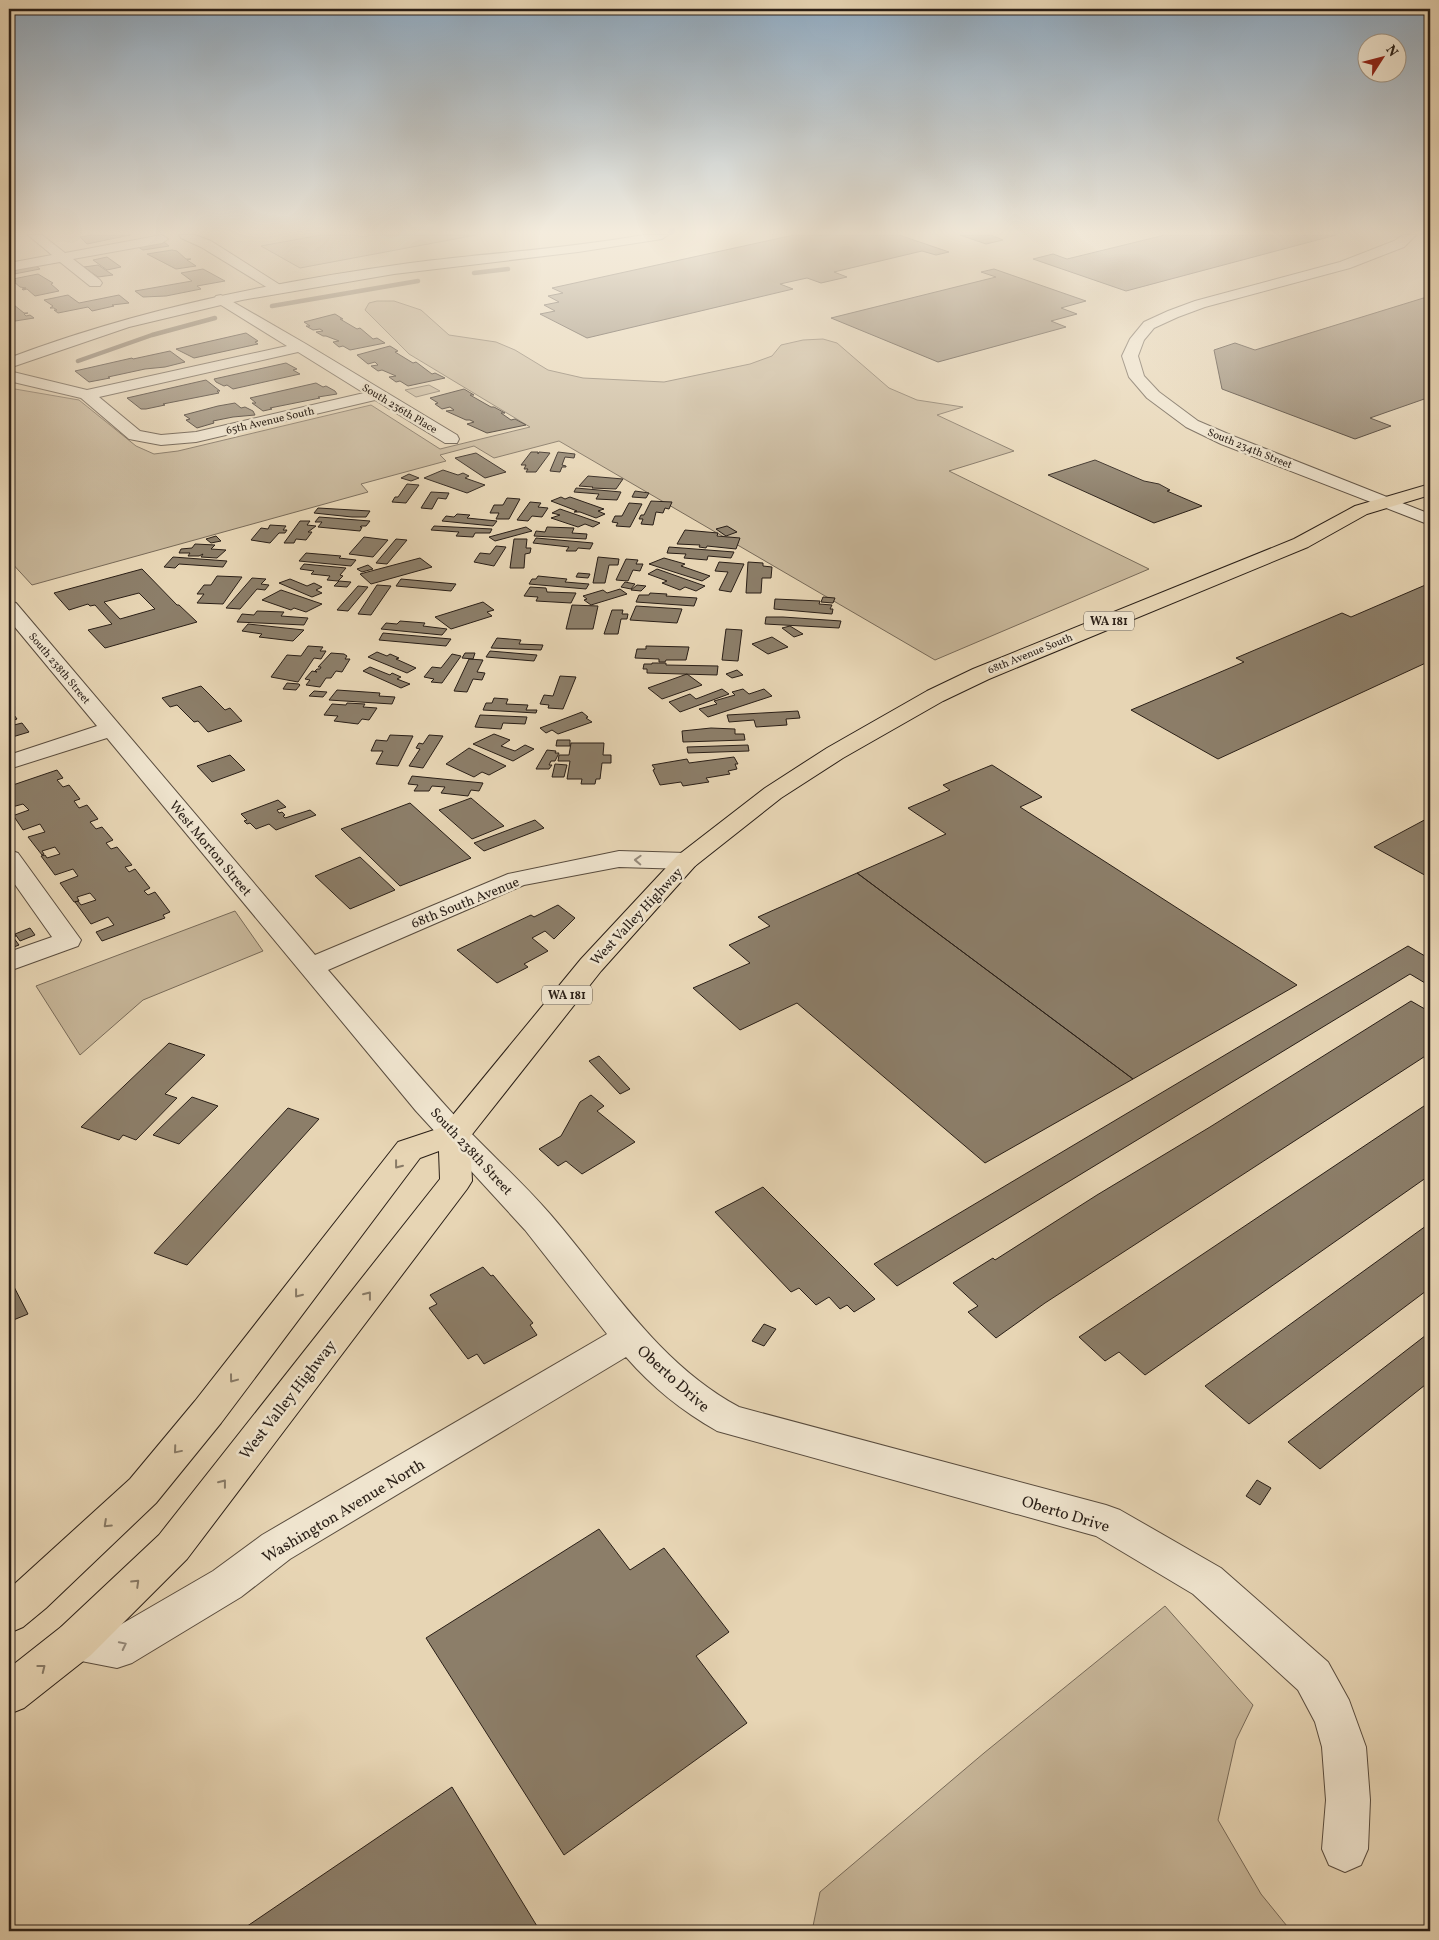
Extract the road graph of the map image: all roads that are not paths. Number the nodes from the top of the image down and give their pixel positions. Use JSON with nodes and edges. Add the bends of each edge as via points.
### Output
{"nodes":[{"id":1,"x":116,"y":326,"type":"edge"},
{"id":2,"x":265,"y":326,"type":"edge"},
{"id":3,"x":1149,"y":326,"type":"edge"},
{"id":4,"x":301,"y":347,"type":"junction"},
{"id":5,"x":9,"y":364,"type":"edge"},
{"id":6,"x":9,"y":376,"type":"edge"},
{"id":7,"x":378,"y":394,"type":"junction"},
{"id":8,"x":87,"y":395,"type":"junction"},
{"id":9,"x":451,"y":439,"type":"dead end"},
{"id":10,"x":1430,"y":489,"type":"edge"},
{"id":11,"x":1388,"y":503,"type":"junction"},
{"id":12,"x":1430,"y":520,"type":"edge"},
{"id":13,"x":9,"y":607,"type":"edge"},
{"id":14,"x":112,"y":729,"type":"junction"},
{"id":15,"x":9,"y":762,"type":"edge"},
{"id":16,"x":9,"y":858,"type":"edge"},
{"id":17,"x":686,"y":861,"type":"junction"},
{"id":18,"x":9,"y":962,"type":"edge"},
{"id":19,"x":311,"y":967,"type":"junction"},
{"id":20,"x":454,"y":1134,"type":"junction"},
{"id":21,"x":629,"y":1338,"type":"junction"},
{"id":22,"x":20,"y":1604,"type":"edge"},
{"id":23,"x":76,"y":1641,"type":"junction"},
{"id":24,"x":9,"y":1694,"type":"edge"},
{"id":25,"x":1345,"y":1849,"type":"dead end"}],
"edges":[{"from":1,"to":5,"type":"street"},
{"from":2,"to":4,"type":"street","name":"South 236th Place"},
{"from":3,"to":11,"type":"street","name":"South 234th Street","via":[[1137,339],[1130,356],[1137,377],[1153,395],[1182,417],[1227,440]]},
{"from":4,"to":7,"type":"street","name":"South 236th Place"},
{"from":4,"to":8,"type":"street"},
{"from":6,"to":8,"type":"street"},
{"from":7,"to":8,"type":"street","name":"65th Avenue South","via":[[196,437],[161,440],[135,435]]},
{"from":7,"to":9,"type":"street","name":"South 236th Place"},
{"from":10,"to":11,"type":"main road","name":"68th Avenue South","number":"WA 181"},
{"from":11,"to":12,"type":"street","name":"South 234th Street"},
{"from":11,"to":17,"type":"main road","name":"68th Avenue South","number":"WA 181","via":[[1361,510],[1301,543],[981,674],[935,696],[773,794]]},
{"from":13,"to":14,"type":"street","name":"South 238th Street"},
{"from":14,"to":15,"type":"street"},
{"from":14,"to":19,"type":"street","name":"West Morton Street"},
{"from":16,"to":18,"type":"street","via":[[68,940]]},
{"from":17,"to":19,"type":"street","name":"68th South Avenue","one_way":true,"via":[[619,859],[517,879]]},
{"from":17,"to":20,"type":"main road","name":"West Valley Highway","number":"WA 181","via":[[591,965]]},
{"from":19,"to":20,"type":"street","name":"South 238th Street"},
{"from":20,"to":21,"type":"street","name":"South 238th Street","via":[[538,1222]]},
{"from":20,"to":22,"type":"main road","one_way":true,"via":[[409,1150],[208,1412],[143,1491]]},
{"from":23,"to":20,"type":"main road","name":"West Valley Highway","one_way":true,"via":[[173,1547],[456,1181]]},
{"from":23,"to":21,"type":"street","name":"Washington Avenue North","one_way":true,"via":[[117,1649],[227,1584],[276,1548]]},
{"from":21,"to":25,"type":"street","name":"Oberto Drive","via":[[668,1377],[712,1413],[1106,1522],[1207,1581],[1313,1676],[1334,1715],[1344,1747],[1348,1800]]},
{"from":24,"to":23,"type":"main road","one_way":true}]}
